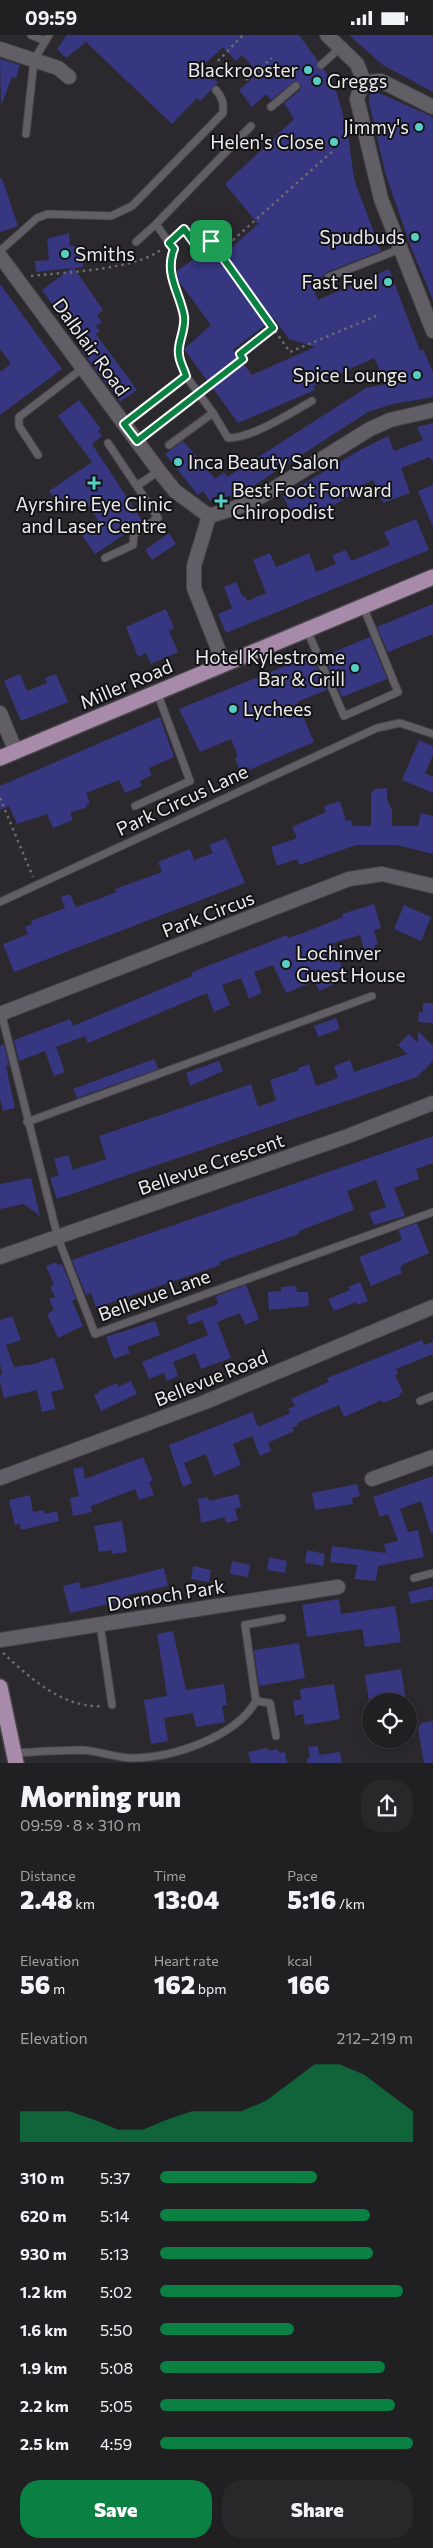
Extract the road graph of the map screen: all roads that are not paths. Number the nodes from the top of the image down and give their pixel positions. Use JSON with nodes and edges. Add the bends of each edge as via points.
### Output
{"nodes":[{"id":1,"x":31,"y":35,"type":"edge"},
{"id":2,"x":326,"y":35,"type":"edge"},
{"id":3,"x":47,"y":38,"type":"edge"},
{"id":4,"x":0,"y":49,"type":"edge"},
{"id":5,"x":340,"y":49,"type":"junction"},
{"id":6,"x":34,"y":60,"type":"junction"},
{"id":7,"x":321,"y":65,"type":"dead end"},
{"id":8,"x":70,"y":77,"type":"dead end"},
{"id":9,"x":365,"y":84,"type":"junction"},
{"id":10,"x":296,"y":86,"type":"dead end"},
{"id":11,"x":216,"y":90,"type":"dead end"},
{"id":12,"x":271,"y":107,"type":"dead end"},
{"id":13,"x":433,"y":107,"type":"edge"},
{"id":14,"x":251,"y":126,"type":"dead end"},
{"id":15,"x":26,"y":134,"type":"dead end"},
{"id":16,"x":156,"y":224,"type":"junction"},
{"id":17,"x":136,"y":242,"type":"dead end"},
{"id":18,"x":400,"y":249,"type":"junction"},
{"id":19,"x":0,"y":251,"type":"edge"},
{"id":20,"x":2,"y":264,"type":"edge"},
{"id":21,"x":329,"y":277,"type":"dead end"},
{"id":22,"x":430,"y":315,"type":"edge"},
{"id":23,"x":433,"y":331,"type":"edge"},
{"id":24,"x":83,"y":368,"type":"junction"},
{"id":25,"x":186,"y":376,"type":"junction"},
{"id":26,"x":312,"y":401,"type":"dead end"},
{"id":27,"x":433,"y":410,"type":"edge"},
{"id":28,"x":213,"y":413,"type":"junction"},
{"id":29,"x":124,"y":424,"type":"junction"},
{"id":30,"x":108,"y":443,"type":"dead end"},
{"id":31,"x":169,"y":445,"type":"dead end"},
{"id":32,"x":38,"y":455,"type":"dead end"},
{"id":33,"x":159,"y":471,"type":"junction"},
{"id":34,"x":138,"y":485,"type":"junction"},
{"id":35,"x":209,"y":516,"type":"junction"},
{"id":36,"x":105,"y":558,"type":"dead end"},
{"id":37,"x":433,"y":577,"type":"edge"},
{"id":38,"x":363,"y":606,"type":"junction"},
{"id":39,"x":307,"y":630,"type":"junction"},
{"id":40,"x":224,"y":664,"type":"junction"},
{"id":41,"x":157,"y":693,"type":"junction"},
{"id":42,"x":0,"y":713,"type":"edge"},
{"id":43,"x":433,"y":734,"type":"edge"},
{"id":44,"x":16,"y":752,"type":"junction"},
{"id":45,"x":0,"y":758,"type":"edge"},
{"id":46,"x":135,"y":806,"type":"dead end"},
{"id":47,"x":433,"y":886,"type":"edge"},
{"id":48,"x":0,"y":902,"type":"edge"},
{"id":49,"x":372,"y":996,"type":"dead end"},
{"id":50,"x":0,"y":1012,"type":"edge"},
{"id":51,"x":433,"y":1103,"type":"edge"},
{"id":52,"x":28,"y":1123,"type":"junction"},
{"id":53,"x":433,"y":1212,"type":"edge"},
{"id":54,"x":58,"y":1238,"type":"junction"},
{"id":55,"x":0,"y":1257,"type":"edge"},
{"id":56,"x":433,"y":1307,"type":"edge"},
{"id":57,"x":433,"y":1396,"type":"edge"},
{"id":58,"x":420,"y":1401,"type":"dead end"},
{"id":59,"x":433,"y":1457,"type":"edge"},
{"id":60,"x":0,"y":1479,"type":"edge"},
{"id":61,"x":372,"y":1479,"type":"dead end"},
{"id":62,"x":433,"y":1573,"type":"edge"},
{"id":63,"x":414,"y":1578,"type":"dead end"},
{"id":64,"x":338,"y":1587,"type":"dead end"},
{"id":65,"x":282,"y":1618,"type":"dead end"},
{"id":66,"x":100,"y":1624,"type":"junction"},
{"id":67,"x":0,"y":1640,"type":"edge"},
{"id":68,"x":0,"y":1687,"type":"edge"},
{"id":69,"x":256,"y":1701,"type":"junction"},
{"id":70,"x":112,"y":1705,"type":"road end"},
{"id":71,"x":276,"y":1736,"type":"dead end"},
{"id":72,"x":15,"y":1758,"type":"edge"}],
"edges":[{"from":1,"to":3,"type":"lane"},
{"from":2,"to":5,"type":"street"},
{"from":3,"to":6,"type":"lane"},
{"from":4,"to":6,"type":"street"},
{"from":5,"to":7,"type":"lane"},
{"from":5,"to":9,"type":"street","via":[[357,64]]},
{"from":6,"to":8,"type":"street","via":[[58,68]]},
{"from":6,"to":15,"type":"lane"},
{"from":9,"to":13,"type":"street","via":[[372,80],[380,81]]},
{"from":9,"to":18,"type":"street","via":[[357,99],[364,135],[381,199]]},
{"from":10,"to":12,"type":"lane"},
{"from":11,"to":19,"type":"lane","via":[[224,105],[223,113],[132,206],[111,215],[48,214],[37,218]]},
{"from":14,"to":16,"type":"lane"},
{"from":16,"to":17,"type":"lane"},
{"from":16,"to":25,"type":"lane","via":[[174,249],[170,259],[172,283],[184,317],[184,334],[178,353]]},
{"from":18,"to":21,"type":"lane"},
{"from":18,"to":22,"type":"street"},
{"from":20,"to":24,"type":"street","name":"Dalblair Road","via":[[17,278]]},
{"from":22,"to":23,"type":"street"},
{"from":24,"to":29,"type":"street","name":"Dalblair Road"},
{"from":24,"to":32,"type":"lane","via":[[19,417],[19,426]]},
{"from":25,"to":28,"type":"lane"},
{"from":25,"to":29,"type":"lane"},
{"from":26,"to":28,"type":"lane","via":[[237,438],[228,438]]},
{"from":27,"to":35,"type":"street","via":[[390,420],[370,429],[262,496]]},
{"from":28,"to":31,"type":"lane"},
{"from":29,"to":33,"type":"street","name":"Dalblair Road"},
{"from":30,"to":34,"type":"lane"},
{"from":33,"to":34,"type":"lane"},
{"from":33,"to":35,"type":"street","name":"Dalblair Road","via":[[175,491]]},
{"from":34,"to":36,"type":"lane","via":[[158,518],[134,534],[133,545]]},
{"from":35,"to":40,"type":"street","via":[[194,565],[194,588]]},
{"from":37,"to":38,"type":"main road","name":"Miller Road"},
{"from":38,"to":39,"type":"main road","name":"Miller Road"},
{"from":38,"to":39,"type":"lane","via":[[398,692],[344,716]]},
{"from":39,"to":40,"type":"main road","name":"Miller Road"},
{"from":40,"to":41,"type":"main road","name":"Miller Road"},
{"from":41,"to":44,"type":"main road","name":"Miller Road"},
{"from":41,"to":46,"type":"lane","via":[[190,781]]},
{"from":42,"to":44,"type":"street"},
{"from":43,"to":48,"type":"lane","name":"Park Circus Lane","via":[[400,723],[377,728]]},
{"from":44,"to":45,"type":"main road","name":"Miller Road"},
{"from":47,"to":50,"type":"street","name":"Park Circus","via":[[382,874],[349,879]]},
{"from":49,"to":52,"type":"lane"},
{"from":50,"to":52,"type":"lane","name":"Bellevue Lane"},
{"from":51,"to":54,"type":"street","name":"Bellevue Crescent","via":[[348,1137]]},
{"from":52,"to":54,"type":"lane","name":"Bellevue Lane"},
{"from":53,"to":54,"type":"lane","name":"Bellevue Lane","via":[[95,1334]]},
{"from":54,"to":55,"type":"street","name":"Bellevue Crescent"},
{"from":56,"to":60,"type":"street","name":"Bellevue Road","via":[[204,1401]]},
{"from":57,"to":58,"type":"lane"},
{"from":59,"to":61,"type":"street"},
{"from":62,"to":63,"type":"lane"},
{"from":64,"to":66,"type":"street","name":"Dornoch Park"},
{"from":65,"to":69,"type":"lane","via":[[245,1625]]},
{"from":66,"to":67,"type":"street","name":"Dornoch Park"},
{"from":66,"to":70,"type":"lane"},
{"from":68,"to":72,"type":"main road"},
{"from":69,"to":71,"type":"lane","via":[[270,1703]]},
{"from":69,"to":72,"type":"lane","via":[[243,1717],[213,1738],[171,1753],[132,1758],[86,1750]]}]}
